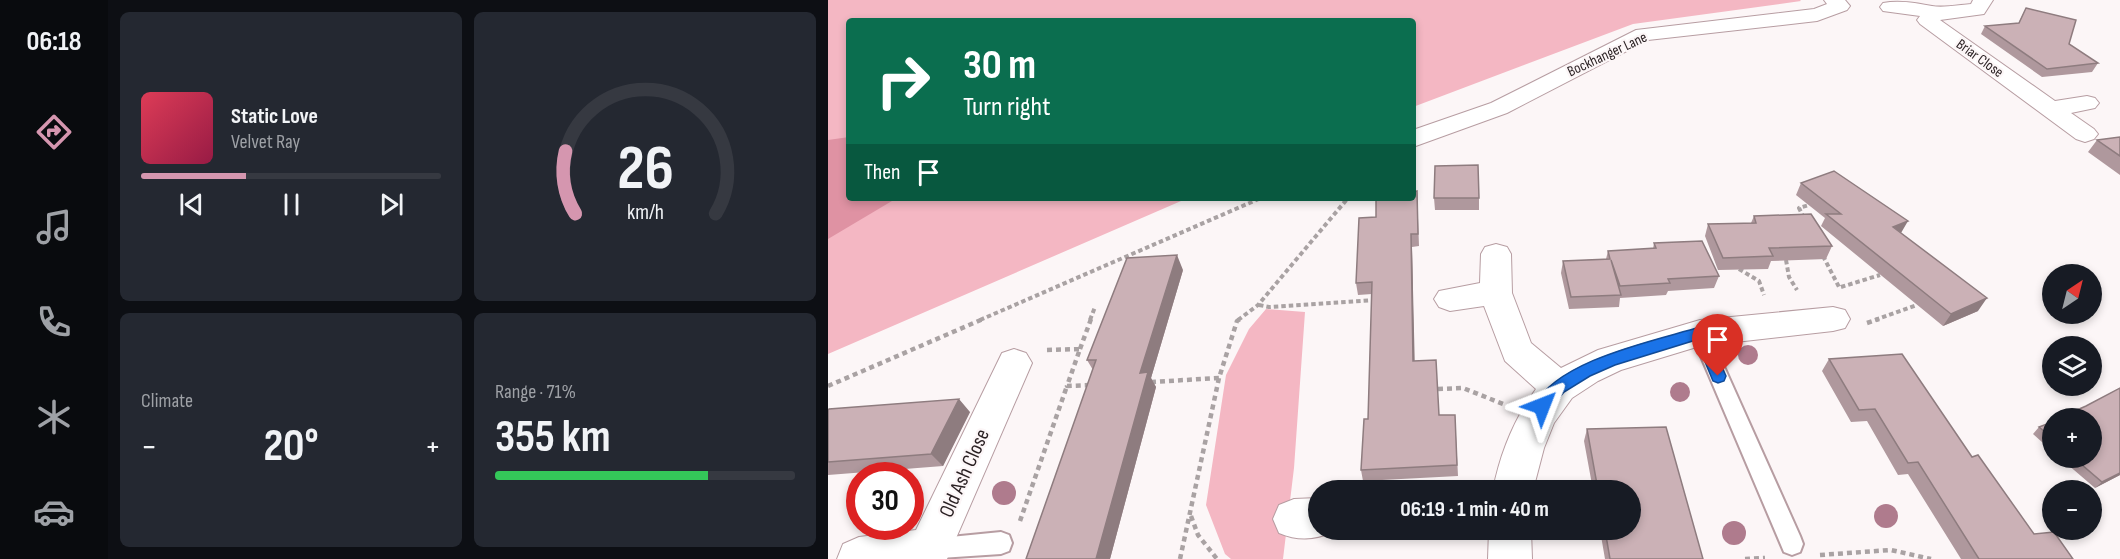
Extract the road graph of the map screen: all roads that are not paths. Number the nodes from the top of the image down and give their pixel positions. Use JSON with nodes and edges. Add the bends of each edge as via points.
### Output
{"nodes":[{"id":1,"x":1834,"y":0,"type":"edge"},
{"id":2,"x":1983,"y":0,"type":"edge"},
{"id":3,"x":1890,"y":7,"type":"dead end"},
{"id":4,"x":1934,"y":14,"type":"junction"},
{"id":5,"x":2087,"y":103,"type":"dead end"},
{"id":6,"x":2050,"y":109,"type":"junction"},
{"id":7,"x":2085,"y":134,"type":"dead end"},
{"id":8,"x":1416,"y":138,"type":"edge"},
{"id":9,"x":1496,"y":254,"type":"dead end"},
{"id":10,"x":1496,"y":293,"type":"junction"},
{"id":11,"x":1450,"y":299,"type":"dead end"},
{"id":12,"x":1840,"y":308,"type":"road end"},
{"id":13,"x":1700,"y":333,"type":"junction"},
{"id":14,"x":1014,"y":363,"type":"road end"},
{"id":15,"x":1559,"y":388,"type":"junction"},
{"id":16,"x":1515,"y":480,"type":"edge"},
{"id":17,"x":1510,"y":540,"type":"edge"},
{"id":18,"x":1001,"y":543,"type":"dead end"},
{"id":19,"x":1792,"y":544,"type":"road end"},
{"id":20,"x":929,"y":550,"type":"junction"},
{"id":21,"x":859,"y":559,"type":"edge"},
{"id":22,"x":1510,"y":559,"type":"edge"}],
"edges":[{"from":1,"to":8,"type":"street","name":"Bockhanger Lane","via":[[1840,6],[1817,15],[1643,33],[1499,108]]},
{"from":2,"to":4,"type":"street","name":"Briar Close","via":[[1977,10]]},
{"from":3,"to":4,"type":"street"},
{"from":4,"to":6,"type":"street","name":"Briar Close","via":[[1927,20]]},
{"from":5,"to":6,"type":"street"},
{"from":6,"to":7,"type":"street","name":"Briar Close"},
{"from":9,"to":10,"type":"street"},
{"from":10,"to":11,"type":"street"},
{"from":10,"to":15,"type":"street","via":[[1517,351]]},
{"from":12,"to":13,"type":"street"},
{"from":13,"to":15,"type":"street","via":[[1610,360]]},
{"from":13,"to":19,"type":"lane"},
{"from":14,"to":20,"type":"street","name":"Old Ash Close"},
{"from":15,"to":16,"type":"street","via":[[1542,406],[1526,436]]},
{"from":17,"to":22,"type":"street"},
{"from":18,"to":20,"type":"lane"},
{"from":20,"to":21,"type":"street"}]}
